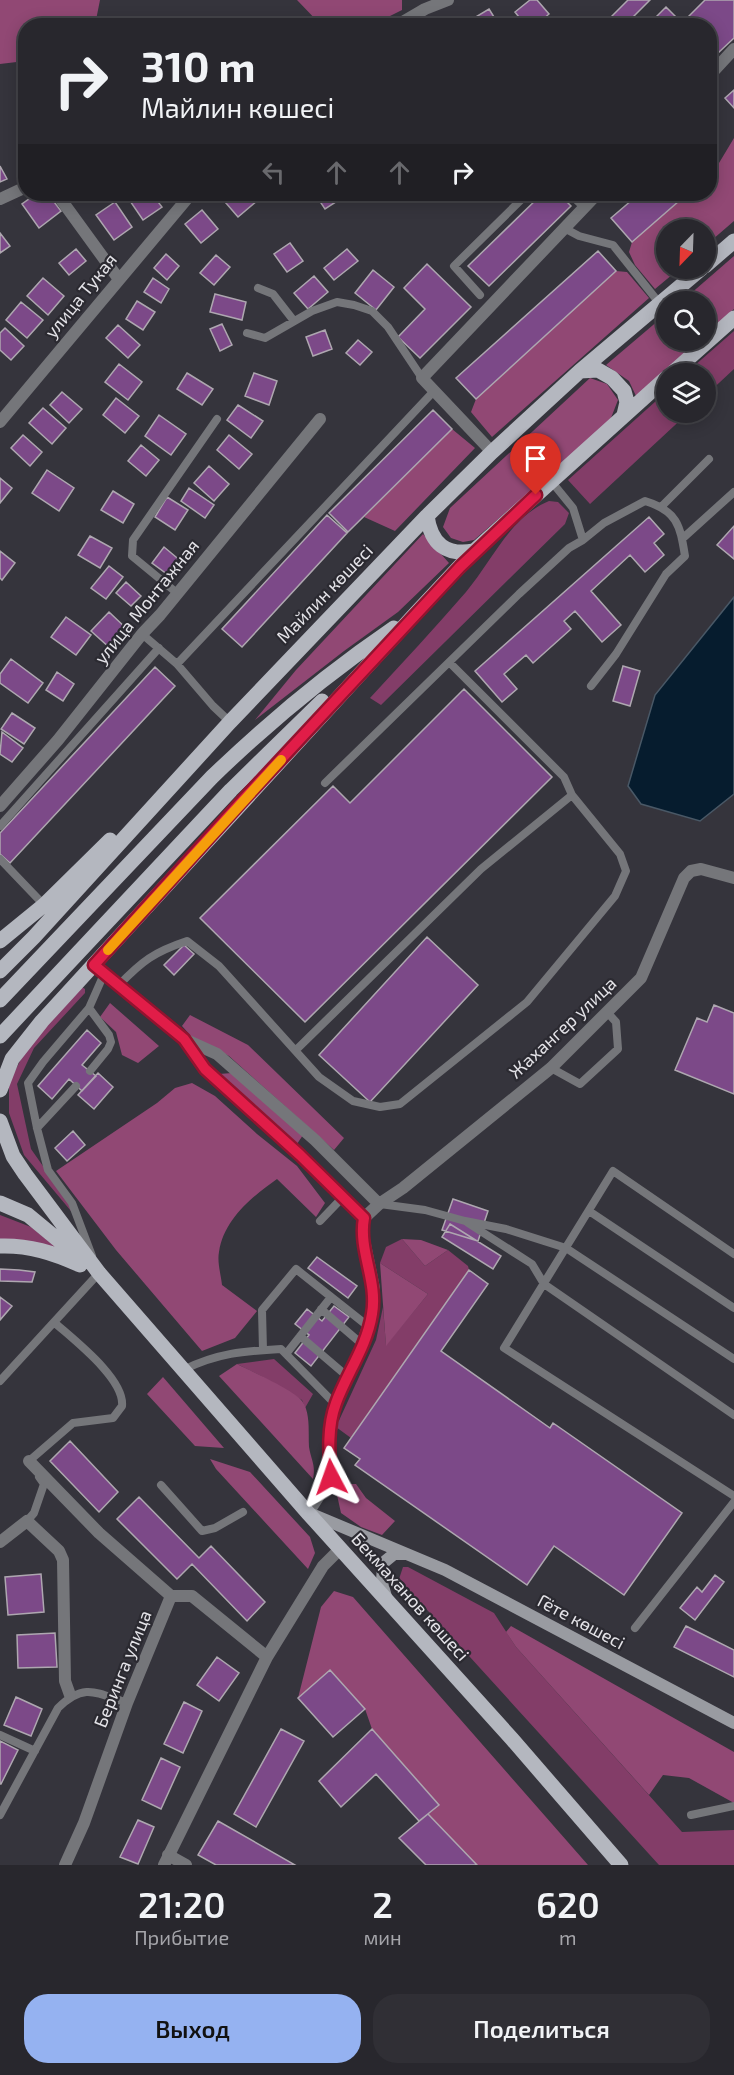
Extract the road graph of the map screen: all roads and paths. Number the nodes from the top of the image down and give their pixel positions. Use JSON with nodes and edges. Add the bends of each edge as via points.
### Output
{"nodes":[{"id":1,"x":448,"y":0,"type":"edge"},
{"id":2,"x":410,"y":18,"type":"edge"},
{"id":3,"x":734,"y":49,"type":"edge"},
{"id":4,"x":717,"y":67,"type":"edge"},
{"id":5,"x":18,"y":191,"type":"edge"},
{"id":6,"x":0,"y":199,"type":"edge"},
{"id":7,"x":62,"y":201,"type":"edge"},
{"id":8,"x":185,"y":201,"type":"edge"},
{"id":9,"x":520,"y":201,"type":"edge"},
{"id":10,"x":578,"y":201,"type":"edge"},
{"id":11,"x":590,"y":201,"type":"edge"},
{"id":12,"x":584,"y":207,"type":"junction"},
{"id":13,"x":564,"y":228,"type":"junction"},
{"id":14,"x":734,"y":241,"type":"edge"},
{"id":15,"x":716,"y":256,"type":"edge"},
{"id":16,"x":118,"y":278,"type":"junction"},
{"id":17,"x":689,"y":279,"type":"edge"},
{"id":18,"x":258,"y":288,"type":"dead end"},
{"id":19,"x":675,"y":291,"type":"edge"},
{"id":20,"x":480,"y":295,"type":"dead end"},
{"id":21,"x":656,"y":299,"type":"edge"},
{"id":22,"x":656,"y":307,"type":"edge"},
{"id":23,"x":734,"y":318,"type":"edge"},
{"id":24,"x":294,"y":321,"type":"junction"},
{"id":25,"x":247,"y":333,"type":"dead end"},
{"id":26,"x":683,"y":363,"type":"edge"},
{"id":27,"x":580,"y":371,"type":"junction"},
{"id":28,"x":422,"y":378,"type":"junction"},
{"id":29,"x":656,"y":387,"type":"edge"},
{"id":30,"x":434,"y":391,"type":"junction"},
{"id":31,"x":624,"y":415,"type":"junction"},
{"id":32,"x":217,"y":419,"type":"dead end"},
{"id":33,"x":320,"y":419,"type":"dead end"},
{"id":34,"x":0,"y":422,"type":"edge"},
{"id":35,"x":492,"y":452,"type":"junction"},
{"id":36,"x":709,"y":459,"type":"dead end"},
{"id":37,"x":551,"y":481,"type":"junction"},
{"id":38,"x":734,"y":492,"type":"edge"},
{"id":39,"x":662,"y":506,"type":"junction"},
{"id":40,"x":427,"y":516,"type":"junction"},
{"id":41,"x":682,"y":539,"type":"junction"},
{"id":42,"x":583,"y":540,"type":"junction"},
{"id":43,"x":474,"y":551,"type":"junction"},
{"id":44,"x":177,"y":593,"type":"junction"},
{"id":45,"x":416,"y":613,"type":"junction"},
{"id":46,"x":142,"y":634,"type":"junction"},
{"id":47,"x":159,"y":648,"type":"junction"},
{"id":48,"x":450,"y":663,"type":"junction"},
{"id":49,"x":177,"y":664,"type":"junction"},
{"id":50,"x":591,"y":686,"type":"dead end"},
{"id":51,"x":231,"y":722,"type":"junction"},
{"id":52,"x":325,"y":783,"type":"dead end"},
{"id":53,"x":572,"y":795,"type":"junction"},
{"id":54,"x":0,"y":806,"type":"edge"},
{"id":55,"x":0,"y":826,"type":"edge"},
{"id":56,"x":0,"y":859,"type":"edge"},
{"id":57,"x":734,"y":878,"type":"edge"},
{"id":58,"x":44,"y":905,"type":"junction"},
{"id":59,"x":0,"y":941,"type":"edge"},
{"id":60,"x":0,"y":970,"type":"edge"},
{"id":61,"x":99,"y":970,"type":"junction"},
{"id":62,"x":118,"y":986,"type":"junction"},
{"id":63,"x":0,"y":1000,"type":"edge"},
{"id":64,"x":89,"y":1008,"type":"junction"},
{"id":65,"x":607,"y":1012,"type":"junction"},
{"id":66,"x":0,"y":1036,"type":"edge"},
{"id":67,"x":184,"y":1039,"type":"junction"},
{"id":68,"x":296,"y":1050,"type":"junction"},
{"id":69,"x":550,"y":1068,"type":"junction"},
{"id":70,"x":90,"y":1071,"type":"dead end"},
{"id":71,"x":76,"y":1086,"type":"dead end"},
{"id":72,"x":0,"y":1090,"type":"edge"},
{"id":73,"x":0,"y":1122,"type":"edge"},
{"id":74,"x":37,"y":1128,"type":"junction"},
{"id":75,"x":0,"y":1134,"type":"edge"},
{"id":76,"x":343,"y":1197,"type":"junction"},
{"id":77,"x":0,"y":1203,"type":"edge"},
{"id":78,"x":379,"y":1204,"type":"junction"},
{"id":79,"x":589,"y":1211,"type":"junction"},
{"id":80,"x":364,"y":1218,"type":"junction"},
{"id":81,"x":320,"y":1221,"type":"dead end"},
{"id":82,"x":465,"y":1221,"type":"junction"},
{"id":83,"x":0,"y":1246,"type":"edge"},
{"id":84,"x":566,"y":1248,"type":"junction"},
{"id":85,"x":734,"y":1254,"type":"edge"},
{"id":86,"x":99,"y":1274,"type":"junction"},
{"id":87,"x":544,"y":1284,"type":"junction"},
{"id":88,"x":331,"y":1297,"type":"junction"},
{"id":89,"x":734,"y":1308,"type":"edge"},
{"id":90,"x":321,"y":1309,"type":"junction"},
{"id":91,"x":55,"y":1323,"type":"junction"},
{"id":92,"x":369,"y":1327,"type":"junction"},
{"id":93,"x":300,"y":1336,"type":"junction"},
{"id":94,"x":363,"y":1345,"type":"junction"},
{"id":95,"x":263,"y":1350,"type":"junction"},
{"id":96,"x":286,"y":1353,"type":"junction"},
{"id":97,"x":734,"y":1359,"type":"edge"},
{"id":98,"x":183,"y":1370,"type":"junction"},
{"id":99,"x":348,"y":1377,"type":"junction"},
{"id":100,"x":0,"y":1382,"type":"edge"},
{"id":101,"x":335,"y":1404,"type":"junction"},
{"id":102,"x":734,"y":1415,"type":"edge"},
{"id":103,"x":29,"y":1461,"type":"junction"},
{"id":104,"x":161,"y":1485,"type":"dead end"},
{"id":105,"x":734,"y":1496,"type":"edge"},
{"id":106,"x":734,"y":1502,"type":"edge"},
{"id":107,"x":243,"y":1512,"type":"dead end"},
{"id":108,"x":308,"y":1513,"type":"junction"},
{"id":109,"x":27,"y":1521,"type":"junction"},
{"id":110,"x":0,"y":1542,"type":"edge"},
{"id":111,"x":339,"y":1549,"type":"junction"},
{"id":112,"x":410,"y":1555,"type":"junction"},
{"id":113,"x":171,"y":1596,"type":"junction"},
{"id":114,"x":387,"y":1602,"type":"junction"},
{"id":115,"x":635,"y":1628,"type":"dead end"},
{"id":116,"x":267,"y":1657,"type":"junction"},
{"id":117,"x":70,"y":1695,"type":"junction"},
{"id":118,"x":127,"y":1703,"type":"junction"},
{"id":119,"x":734,"y":1723,"type":"edge"},
{"id":120,"x":0,"y":1735,"type":"edge"},
{"id":121,"x":35,"y":1751,"type":"junction"},
{"id":122,"x":4,"y":1799,"type":"edge"},
{"id":123,"x":734,"y":1806,"type":"edge"},
{"id":124,"x":0,"y":1815,"type":"edge"},
{"id":125,"x":691,"y":1815,"type":"dead end"},
{"id":126,"x":166,"y":1860,"type":"edge"},
{"id":127,"x":65,"y":1865,"type":"edge"},
{"id":128,"x":186,"y":1865,"type":"edge"},
{"id":129,"x":621,"y":1865,"type":"edge"}],
"edges":[{"from":1,"to":2,"type":"street"},
{"from":3,"to":4,"type":"street"},
{"from":5,"to":6,"type":"street"},
{"from":7,"to":16,"type":"street"},
{"from":8,"to":16,"type":"street","name":"улица Тукая"},
{"from":9,"to":20,"type":"lane","via":[[454,266]]},
{"from":10,"to":12,"type":"lane"},
{"from":11,"to":12,"type":"street"},
{"from":12,"to":13,"type":"street"},
{"from":13,"to":21,"type":"lane","via":[[613,245]]},
{"from":13,"to":28,"type":"street"},
{"from":14,"to":15,"type":"main road","name":"Майлин көшесі"},
{"from":16,"to":34,"type":"street","name":"улица Тукая"},
{"from":17,"to":19,"type":"main road","name":"Майлин көшесі"},
{"from":18,"to":24,"type":"lane","via":[[273,294]]},
{"from":22,"to":27,"type":"main road","name":"Майлин көшесі"},
{"from":23,"to":26,"type":"main road"},
{"from":24,"to":25,"type":"lane","via":[[265,338]]},
{"from":24,"to":28,"type":"lane","via":[[337,302],[372,311],[388,327]]},
{"from":27,"to":31,"type":"main road","via":[[598,370],[612,378],[624,391]]},
{"from":27,"to":35,"type":"main road","name":"Майлин көшесі"},
{"from":28,"to":30,"type":"street"},
{"from":29,"to":31,"type":"main road"},
{"from":30,"to":35,"type":"street"},
{"from":30,"to":49,"type":"lane"},
{"from":31,"to":37,"type":"main road"},
{"from":32,"to":44,"type":"lane","via":[[133,540],[132,556]]},
{"from":33,"to":44,"type":"street","name":"улица Монтажная"},
{"from":35,"to":40,"type":"main road","name":"Майлин көшесі"},
{"from":36,"to":39,"type":"lane"},
{"from":37,"to":42,"type":"lane","via":[[573,508]]},
{"from":37,"to":43,"type":"main road"},
{"from":38,"to":41,"type":"lane"},
{"from":39,"to":41,"type":"lane","via":[[680,525]]},
{"from":39,"to":42,"type":"lane","via":[[645,501],[604,523]]},
{"from":40,"to":43,"type":"main road","via":[[429,531],[437,542],[451,551]]},
{"from":40,"to":51,"type":"main road","name":"Майлин көшесі"},
{"from":41,"to":50,"type":"lane","via":[[685,556],[666,574]]},
{"from":42,"to":48,"type":"lane","via":[[569,548]]},
{"from":43,"to":45,"type":"main road"},
{"from":44,"to":46,"type":"street","name":"улица Монтажная"},
{"from":45,"to":61,"type":"main road"},
{"from":45,"to":63,"type":"main road","via":[[346,661],[246,744]]},
{"from":45,"to":66,"type":"main road","via":[[231,790]]},
{"from":46,"to":47,"type":"lane"},
{"from":46,"to":54,"type":"street","name":"улица Монтажная"},
{"from":47,"to":49,"type":"lane"},
{"from":47,"to":55,"type":"lane"},
{"from":48,"to":52,"type":"lane"},
{"from":48,"to":53,"type":"lane","via":[[564,777]]},
{"from":49,"to":51,"type":"lane"},
{"from":51,"to":58,"type":"main road"},
{"from":51,"to":60,"type":"main road","name":"Майлин көшесі"},
{"from":53,"to":68,"type":"lane","via":[[481,870]]},
{"from":53,"to":68,"type":"lane","via":[[620,854],[626,871],[615,896],[527,1002],[400,1104],[380,1107],[353,1101],[319,1077]]},
{"from":56,"to":58,"type":"lane"},
{"from":57,"to":65,"type":"street","name":"Жахангер улица","via":[[701,868],[684,878],[641,978]]},
{"from":58,"to":59,"type":"main road"},
{"from":61,"to":62,"type":"street"},
{"from":61,"to":64,"type":"lane"},
{"from":61,"to":72,"type":"main road","via":[[42,1021],[12,1059]]},
{"from":62,"to":67,"type":"street"},
{"from":62,"to":68,"type":"lane","via":[[140,963],[187,940],[219,966]]},
{"from":64,"to":70,"type":"lane","via":[[111,1042]]},
{"from":64,"to":74,"type":"lane","via":[[28,1083]]},
{"from":65,"to":69,"type":"street","name":"Жахангер улица"},
{"from":65,"to":69,"type":"lane","via":[[616,1022],[618,1049],[580,1084]]},
{"from":67,"to":76,"type":"street","via":[[205,1069]]},
{"from":67,"to":78,"type":"street","via":[[218,1054],[315,1140]]},
{"from":69,"to":78,"type":"street","name":"Жахангер улица"},
{"from":71,"to":74,"type":"lane"},
{"from":73,"to":75,"type":"main road"},
{"from":73,"to":86,"type":"main road","name":"Бекмаханов көшесі","via":[[13,1156]]},
{"from":74,"to":86,"type":"lane","via":[[48,1170],[72,1203]]},
{"from":76,"to":80,"type":"street"},
{"from":76,"to":81,"type":"lane"},
{"from":77,"to":86,"type":"main road","name":"Бекмаханов көшесі","via":[[28,1215]]},
{"from":78,"to":80,"type":"street","name":"Жахангер улица"},
{"from":78,"to":82,"type":"lane"},
{"from":79,"to":84,"type":"lane"},
{"from":79,"to":85,"type":"lane","via":[[613,1171]]},
{"from":79,"to":89,"type":"lane"},
{"from":80,"to":92,"type":"street","via":[[362,1230],[374,1288]]},
{"from":82,"to":84,"type":"lane"},
{"from":82,"to":87,"type":"lane","via":[[532,1264]]},
{"from":83,"to":86,"type":"main road","via":[[57,1254]]},
{"from":84,"to":87,"type":"lane"},
{"from":84,"to":97,"type":"lane"},
{"from":86,"to":91,"type":"lane"},
{"from":86,"to":98,"type":"main road","name":"Бекмаханов көшесі"},
{"from":87,"to":102,"type":"lane"},
{"from":87,"to":105,"type":"lane","via":[[504,1348]]},
{"from":88,"to":90,"type":"lane"},
{"from":88,"to":92,"type":"lane"},
{"from":88,"to":95,"type":"lane","via":[[296,1269],[262,1310]]},
{"from":90,"to":93,"type":"lane"},
{"from":90,"to":94,"type":"lane"},
{"from":91,"to":100,"type":"lane"},
{"from":91,"to":103,"type":"lane","via":[[106,1372],[120,1392],[122,1406],[113,1418],[73,1423]]},
{"from":92,"to":94,"type":"street"},
{"from":93,"to":96,"type":"lane"},
{"from":93,"to":99,"type":"lane"},
{"from":94,"to":99,"type":"street"},
{"from":95,"to":96,"type":"lane","via":[[281,1349]]},
{"from":95,"to":98,"type":"lane","via":[[205,1359]]},
{"from":96,"to":101,"type":"lane"},
{"from":98,"to":108,"type":"main road","name":"Бекмаханов көшесі"},
{"from":99,"to":101,"type":"street"},
{"from":101,"to":108,"type":"street","via":[[329,1443],[331,1477]]},
{"from":103,"to":109,"type":"lane","via":[[44,1484],[34,1513]]},
{"from":103,"to":113,"type":"street","via":[[99,1533]]},
{"from":104,"to":107,"type":"lane","via":[[202,1531]]},
{"from":106,"to":115,"type":"lane"},
{"from":108,"to":111,"type":"main road","name":"Бекмаханов көшесі"},
{"from":108,"to":112,"type":"main road","name":"Гёте көшесі"},
{"from":109,"to":110,"type":"street"},
{"from":109,"to":117,"type":"street","via":[[59,1551],[63,1560],[65,1681]]},
{"from":111,"to":114,"type":"main road","name":"Бекмаханов көшесі"},
{"from":111,"to":116,"type":"street","via":[[323,1566]]},
{"from":112,"to":114,"type":"main road","via":[[394,1554],[383,1563],[382,1583]]},
{"from":112,"to":119,"type":"main road","name":"Гёте көшесі"},
{"from":113,"to":116,"type":"street","name":"Беринга улица","via":[[192,1596]]},
{"from":113,"to":118,"type":"street","name":"Беринга улица"},
{"from":114,"to":129,"type":"main road","name":"Бекмаханов көшесі"},
{"from":116,"to":126,"type":"street"},
{"from":117,"to":118,"type":"lane","via":[[89,1690]]},
{"from":117,"to":121,"type":"lane","via":[[58,1708]]},
{"from":118,"to":127,"type":"street","name":"Беринга улица"},
{"from":120,"to":121,"type":"lane"},
{"from":121,"to":122,"type":"lane"},
{"from":122,"to":124,"type":"lane"},
{"from":123,"to":125,"type":"lane"},
{"from":126,"to":128,"type":"street"}]}
